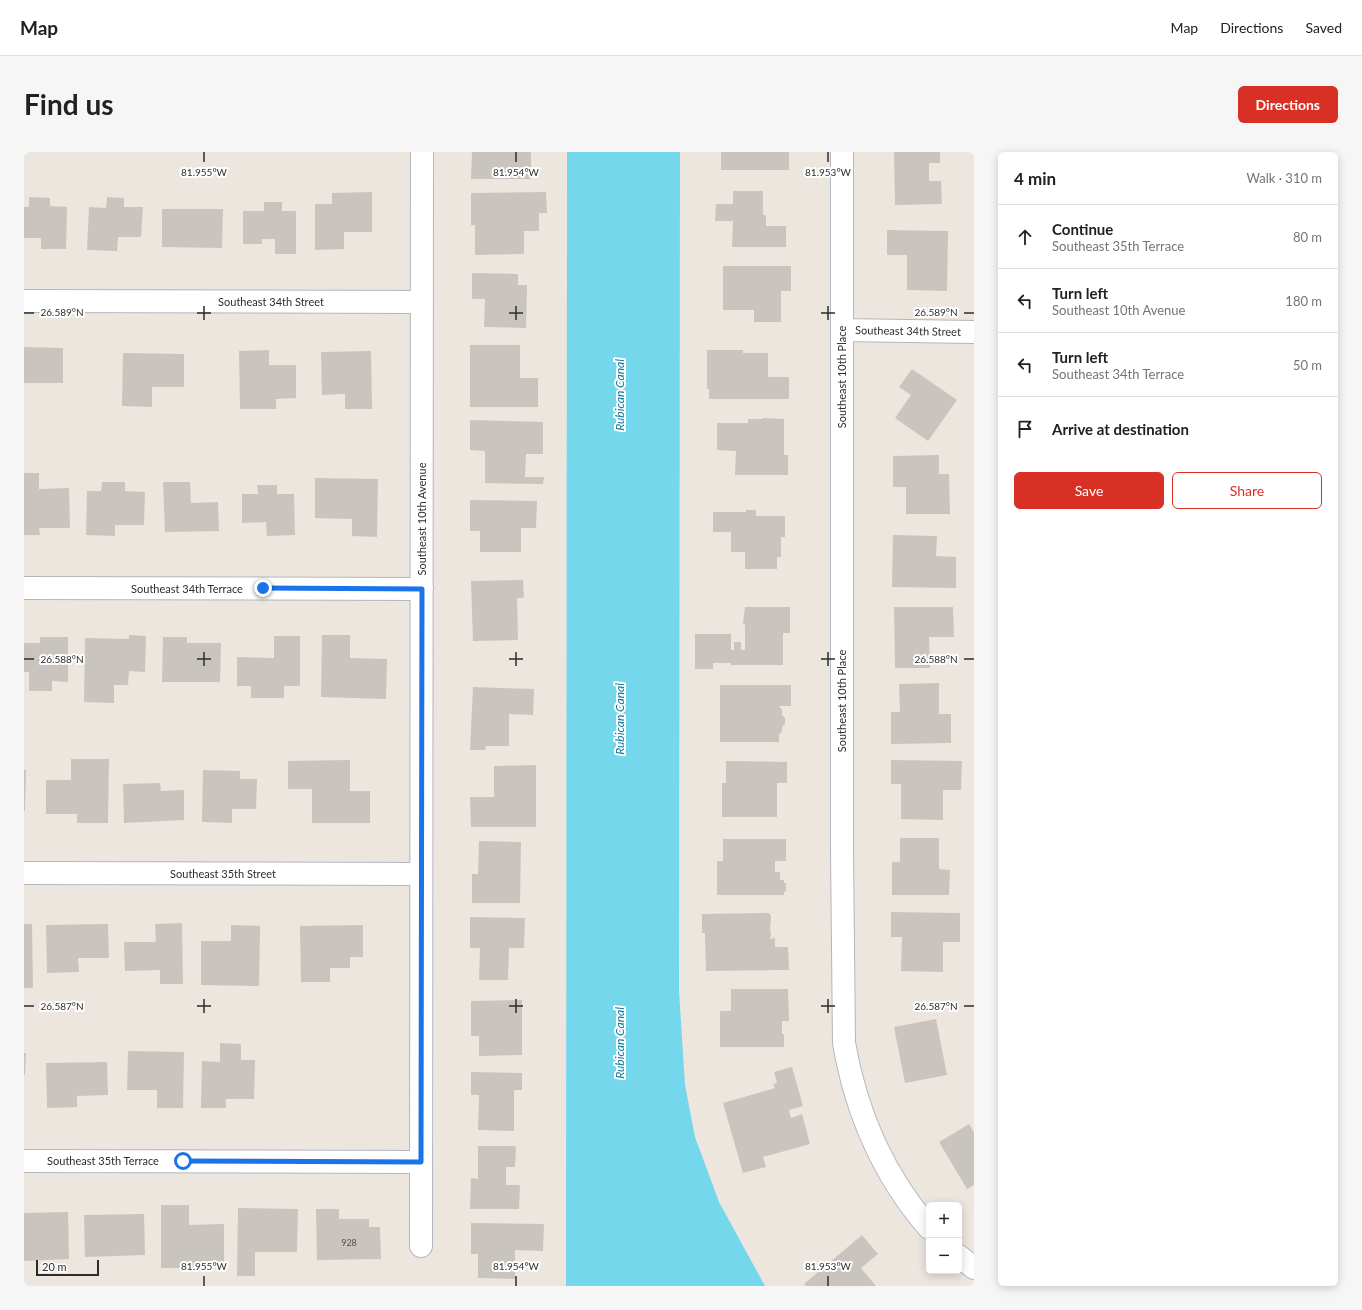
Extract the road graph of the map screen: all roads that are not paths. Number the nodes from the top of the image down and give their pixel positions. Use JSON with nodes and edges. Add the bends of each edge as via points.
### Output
{"nodes":[{"id":1,"x":422,"y":152,"type":"edge"},
{"id":2,"x":842,"y":152,"type":"edge"},
{"id":3,"x":24,"y":301,"type":"edge"},
{"id":4,"x":422,"y":302,"type":"junction"},
{"id":5,"x":842,"y":330,"type":"junction"},
{"id":6,"x":974,"y":332,"type":"edge"},
{"id":7,"x":24,"y":588,"type":"edge"},
{"id":8,"x":422,"y":589,"type":"junction"},
{"id":9,"x":24,"y":873,"type":"edge"},
{"id":10,"x":422,"y":874,"type":"junction"},
{"id":11,"x":24,"y":1161,"type":"edge"},
{"id":12,"x":421,"y":1162,"type":"junction"},
{"id":13,"x":926,"y":1224,"type":"edge"},
{"id":14,"x":421,"y":1246,"type":"dead end"},
{"id":15,"x":962,"y":1258,"type":"edge"},
{"id":16,"x":974,"y":1268,"type":"edge"}],
"edges":[{"from":1,"to":4,"type":"street","name":"Southeast 10th Avenue"},
{"from":2,"to":5,"type":"street","name":"Southeast 10th Place"},
{"from":3,"to":4,"type":"street","name":"Southeast 34th Street"},
{"from":4,"to":8,"type":"street","name":"Southeast 10th Avenue"},
{"from":5,"to":6,"type":"street","name":"Southeast 34th Street"},
{"from":5,"to":13,"type":"street","name":"Southeast 10th Place","via":[[844,1043],[857,1099],[874,1142],[895,1182]]},
{"from":7,"to":8,"type":"street","name":"Southeast 34th Terrace"},
{"from":8,"to":10,"type":"street","name":"Southeast 10th Avenue"},
{"from":9,"to":10,"type":"street","name":"Southeast 35th Street"},
{"from":10,"to":12,"type":"street","name":"Southeast 10th Avenue"},
{"from":11,"to":12,"type":"street","name":"Southeast 35th Terrace"},
{"from":12,"to":14,"type":"street","name":"Southeast 10th Avenue"},
{"from":15,"to":16,"type":"street"}]}
